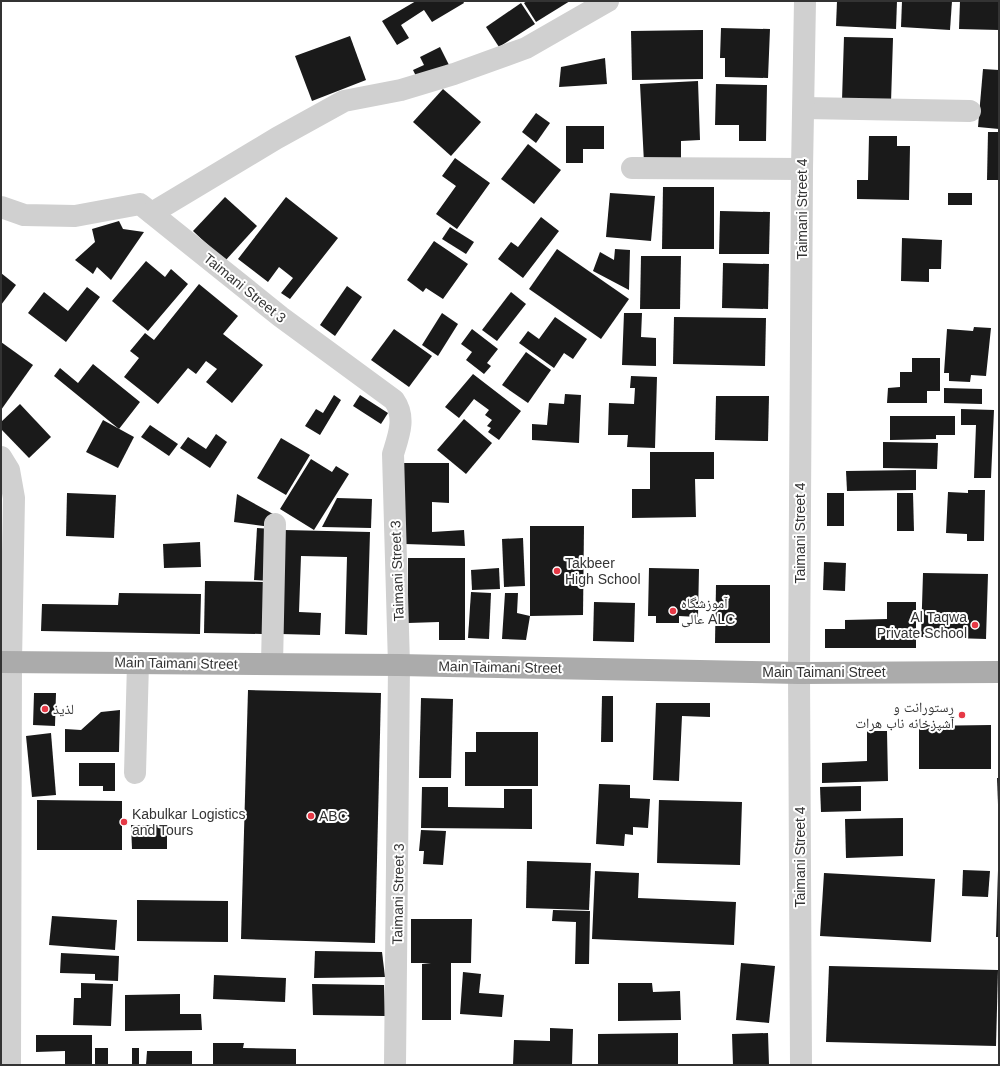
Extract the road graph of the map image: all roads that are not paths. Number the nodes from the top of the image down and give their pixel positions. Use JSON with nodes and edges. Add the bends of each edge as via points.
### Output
{"nodes":[{"id":1,"x":608,"y":1,"type":"edge"},
{"id":2,"x":806,"y":1,"type":"edge"},
{"id":3,"x":804,"y":108,"type":"junction"},
{"id":4,"x":970,"y":111,"type":"dead end"},
{"id":5,"x":632,"y":168,"type":"dead end"},
{"id":6,"x":802,"y":168,"type":"junction"},
{"id":7,"x":1,"y":207,"type":"edge"},
{"id":8,"x":146,"y":209,"type":"junction"},
{"id":9,"x":1,"y":457,"type":"edge"},
{"id":10,"x":275,"y":524,"type":"dead end"},
{"id":11,"x":6,"y":662,"type":"edge"},
{"id":12,"x":138,"y":663,"type":"junction"},
{"id":13,"x":272,"y":664,"type":"junction"},
{"id":14,"x":400,"y":665,"type":"junction"},
{"id":15,"x":999,"y":672,"type":"edge"},
{"id":16,"x":800,"y":673,"type":"junction"},
{"id":17,"x":135,"y":773,"type":"dead end"},
{"id":18,"x":10,"y":1065,"type":"edge"},
{"id":19,"x":396,"y":1065,"type":"edge"},
{"id":20,"x":801,"y":1065,"type":"edge"}],
"edges":[{"from":1,"to":8,"type":"street","via":[[526,48],[401,90],[344,101]]},
{"from":2,"to":3,"type":"street","name":"Taimani Street 4"},
{"from":3,"to":4,"type":"street"},
{"from":3,"to":6,"type":"street","name":"Taimani Street 4"},
{"from":5,"to":6,"type":"street"},
{"from":6,"to":16,"type":"street","name":"Taimani Street 4"},
{"from":7,"to":8,"type":"street","via":[[24,215],[75,216]]},
{"from":8,"to":14,"type":"street","name":"Taimani Street 3","via":[[281,317],[400,407],[401,426],[394,454]]},
{"from":9,"to":11,"type":"street","via":[[9,470],[14,498]]},
{"from":10,"to":13,"type":"street"},
{"from":11,"to":12,"type":"main road","name":"Main Taimani Street"},
{"from":11,"to":18,"type":"street"},
{"from":12,"to":13,"type":"main road","name":"Main Taimani Street"},
{"from":12,"to":17,"type":"street"},
{"from":13,"to":14,"type":"main road","name":"Main Taimani Street"},
{"from":14,"to":16,"type":"main road","name":"Main Taimani Street"},
{"from":14,"to":19,"type":"street","name":"Taimani Street 3"},
{"from":15,"to":16,"type":"main road","name":"Main Taimani Street"},
{"from":16,"to":20,"type":"street","name":"Taimani Street 4"}]}
